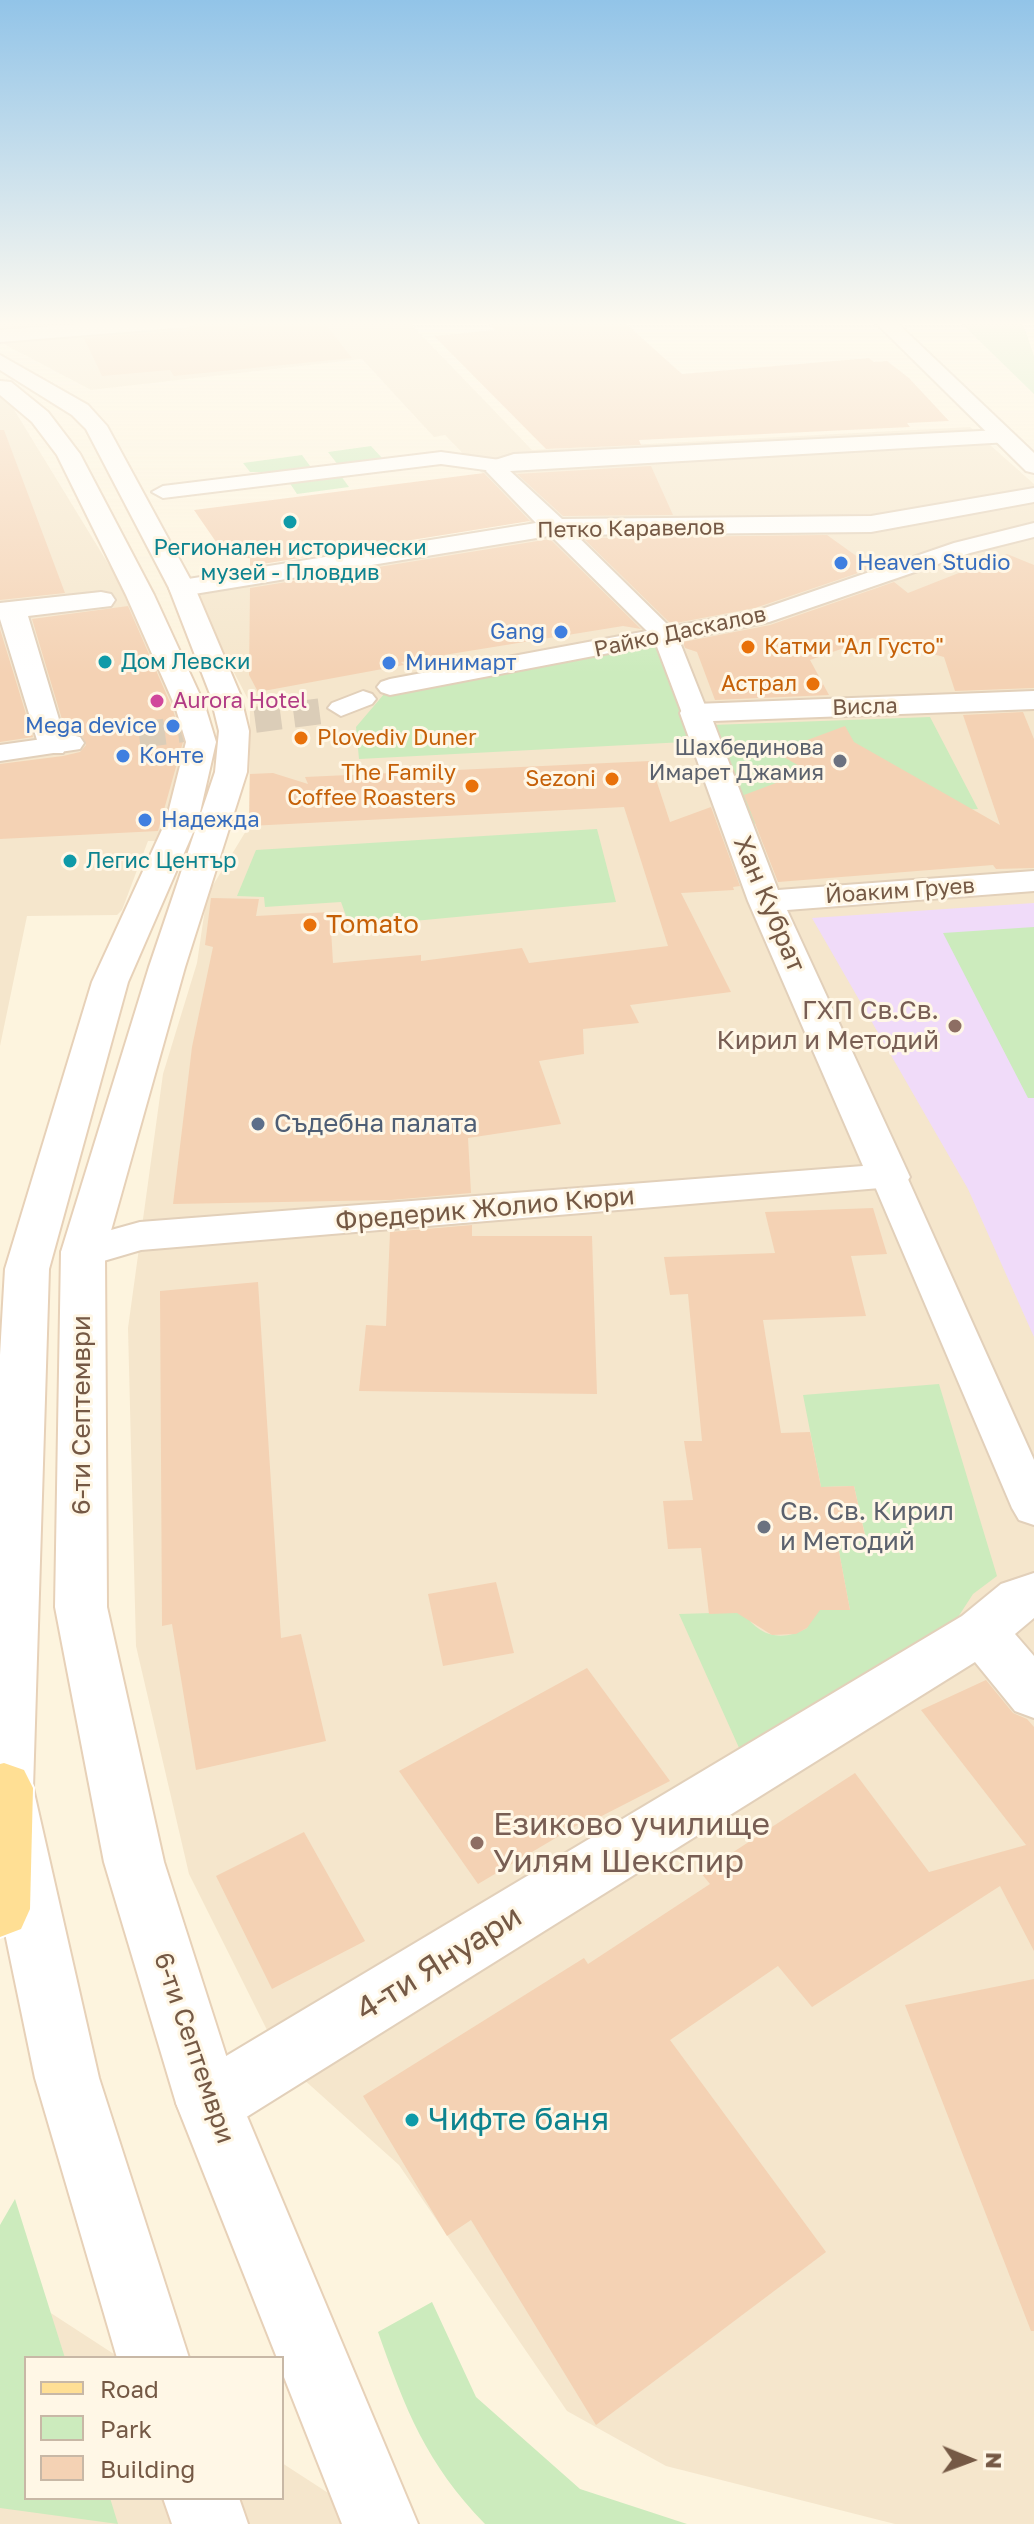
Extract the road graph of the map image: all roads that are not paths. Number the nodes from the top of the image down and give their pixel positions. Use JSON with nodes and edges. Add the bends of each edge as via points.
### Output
{"nodes":[{"id":1,"x":56,"y":439,"type":"edge"},
{"id":2,"x":100,"y":439,"type":"edge"},
{"id":3,"x":965,"y":439,"type":"edge"},
{"id":4,"x":1003,"y":439,"type":"edge"},
{"id":5,"x":1034,"y":466,"type":"edge"},
{"id":6,"x":501,"y":472,"type":"junction"},
{"id":7,"x":163,"y":492,"type":"dead end"},
{"id":8,"x":1034,"y":495,"type":"edge"},
{"id":9,"x":555,"y":527,"type":"junction"},
{"id":10,"x":1033,"y":530,"type":"edge"},
{"id":11,"x":182,"y":588,"type":"junction"},
{"id":12,"x":101,"y":600,"type":"dead end"},
{"id":13,"x":6,"y":610,"type":"edge"},
{"id":14,"x":666,"y":637,"type":"junction"},
{"id":15,"x":390,"y":687,"type":"dead end"},
{"id":16,"x":1034,"y":700,"type":"edge"},
{"id":17,"x":695,"y":713,"type":"junction"},
{"id":18,"x":61,"y":745,"type":"joint"},
{"id":19,"x":0,"y":753,"type":"edge"},
{"id":20,"x":1034,"y":881,"type":"edge"},
{"id":21,"x":765,"y":901,"type":"junction"},
{"id":22,"x":889,"y":1177,"type":"junction"},
{"id":23,"x":83,"y":1252,"type":"junction"},
{"id":24,"x":14,"y":1273,"type":"edge"},
{"id":25,"x":1034,"y":1508,"type":"edge"},
{"id":26,"x":1034,"y":1594,"type":"edge"},
{"id":27,"x":981,"y":1631,"type":"junction"},
{"id":28,"x":1034,"y":1695,"type":"edge"},
{"id":29,"x":4,"y":1788,"type":"junction"},
{"id":30,"x":0,"y":1909,"type":"edge"},
{"id":31,"x":209,"y":2103,"type":"junction"},
{"id":32,"x":152,"y":2356,"type":"edge"},
{"id":33,"x":202,"y":2500,"type":"edge"},
{"id":34,"x":210,"y":2524,"type":"edge"},
{"id":35,"x":380,"y":2524,"type":"edge"}],
"edges":[{"from":1,"to":24,"type":"street","via":[[140,595],[201,742],[182,821],[110,982]]},
{"from":2,"to":11,"type":"street","name":"6-ти Септември"},
{"from":3,"to":6,"type":"street","via":[[514,461]]},
{"from":4,"to":5,"type":"street"},
{"from":6,"to":7,"type":"street","via":[[441,458]]},
{"from":6,"to":9,"type":"street","name":"Хан Кубрат"},
{"from":8,"to":9,"type":"street","name":"Петко Каравелов","via":[[860,525]]},
{"from":9,"to":11,"type":"street","name":"Петко Каравелов"},
{"from":9,"to":14,"type":"street","name":"Хан Кубрат"},
{"from":10,"to":14,"type":"street","name":"Райко Даскалов","via":[[952,544],[761,617]]},
{"from":11,"to":23,"type":"street","name":"6-ти Септември","via":[[225,694],[234,731],[231,772]]},
{"from":12,"to":13,"type":"street"},
{"from":13,"to":18,"type":"street"},
{"from":14,"to":15,"type":"street","name":"Райко Даскалов"},
{"from":14,"to":17,"type":"street","name":"Хан Кубрат"},
{"from":16,"to":17,"type":"street","name":"Висла"},
{"from":17,"to":21,"type":"street","name":"Хан Кубрат"},
{"from":18,"to":19,"type":"street"},
{"from":20,"to":21,"type":"street","name":"Йоаким Груев"},
{"from":21,"to":22,"type":"street","name":"Хан Кубрат"},
{"from":22,"to":23,"type":"street","name":"Фредерик Жолио Кюри","via":[[140,1236]]},
{"from":22,"to":25,"type":"street","name":"Хан Кубрат"},
{"from":23,"to":31,"type":"street","name":"6-ти Септември","via":[[81,1607],[134,1862]]},
{"from":24,"to":29,"type":"street"},
{"from":26,"to":27,"type":"street","name":"4-ти Януари"},
{"from":27,"to":28,"type":"street"},
{"from":27,"to":31,"type":"street","name":"4-ти Януари"},
{"from":29,"to":30,"type":"main road"},
{"from":29,"to":32,"type":"street","via":[[67,2078]]},
{"from":31,"to":35,"type":"street","name":"6-ти Септември"},
{"from":33,"to":34,"type":"street"}]}
